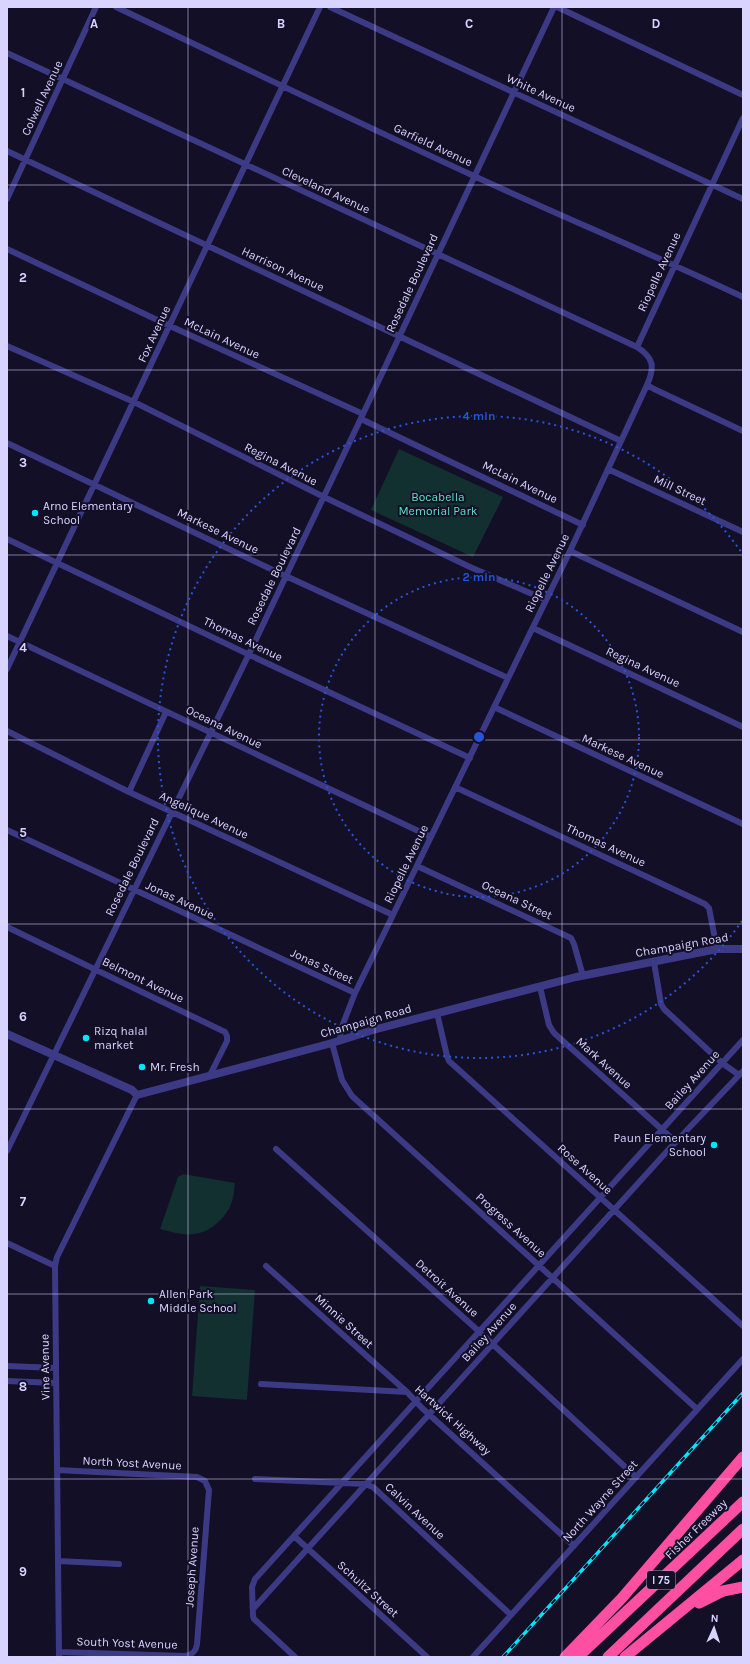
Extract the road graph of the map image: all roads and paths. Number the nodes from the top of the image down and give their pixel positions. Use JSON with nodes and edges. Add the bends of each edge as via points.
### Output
{"nodes":[{"id":1,"x":96,"y":7,"type":"edge"},
{"id":2,"x":116,"y":7,"type":"edge"},
{"id":3,"x":320,"y":7,"type":"edge"},
{"id":4,"x":330,"y":7,"type":"edge"},
{"id":5,"x":554,"y":7,"type":"edge"},
{"id":6,"x":557,"y":7,"type":"edge"},
{"id":7,"x":7,"y":53,"type":"edge"},
{"id":8,"x":63,"y":79,"type":"junction"},
{"id":9,"x":282,"y":86,"type":"junction"},
{"id":10,"x":513,"y":92,"type":"junction"},
{"id":11,"x":743,"y":95,"type":"edge"},
{"id":12,"x":743,"y":118,"type":"edge"},
{"id":13,"x":7,"y":151,"type":"edge"},
{"id":14,"x":25,"y":160,"type":"junction"},
{"id":15,"x":245,"y":165,"type":"junction"},
{"id":16,"x":474,"y":176,"type":"junction"},
{"id":17,"x":712,"y":184,"type":"junction"},
{"id":18,"x":7,"y":199,"type":"edge"},
{"id":19,"x":743,"y":199,"type":"edge"},
{"id":20,"x":207,"y":246,"type":"junction"},
{"id":21,"x":7,"y":249,"type":"edge"},
{"id":22,"x":438,"y":254,"type":"junction"},
{"id":23,"x":674,"y":264,"type":"junction"},
{"id":24,"x":743,"y":298,"type":"edge"},
{"id":25,"x":170,"y":326,"type":"junction"},
{"id":26,"x":399,"y":336,"type":"junction"},
{"id":27,"x":7,"y":346,"type":"edge"},
{"id":28,"x":637,"y":347,"type":"junction"},
{"id":29,"x":647,"y":385,"type":"junction"},
{"id":30,"x":134,"y":402,"type":"junction"},
{"id":31,"x":362,"y":416,"type":"junction"},
{"id":32,"x":743,"y":431,"type":"edge"},
{"id":33,"x":621,"y":441,"type":"junction"},
{"id":34,"x":7,"y":443,"type":"edge"},
{"id":35,"x":608,"y":469,"type":"junction"},
{"id":36,"x":95,"y":484,"type":"junction"},
{"id":37,"x":324,"y":497,"type":"junction"},
{"id":38,"x":583,"y":525,"type":"junction"},
{"id":39,"x":743,"y":532,"type":"edge"},
{"id":40,"x":7,"y":539,"type":"edge"},
{"id":41,"x":570,"y":551,"type":"junction"},
{"id":42,"x":58,"y":563,"type":"junction"},
{"id":43,"x":286,"y":575,"type":"junction"},
{"id":44,"x":546,"y":600,"type":"junction"},
{"id":45,"x":533,"y":628,"type":"junction"},
{"id":46,"x":743,"y":632,"type":"edge"},
{"id":47,"x":7,"y":636,"type":"edge"},
{"id":48,"x":20,"y":642,"type":"junction"},
{"id":49,"x":248,"y":654,"type":"junction"},
{"id":50,"x":7,"y":669,"type":"edge"},
{"id":51,"x":508,"y":678,"type":"junction"},
{"id":52,"x":494,"y":707,"type":"junction"},
{"id":53,"x":166,"y":712,"type":"junction"},
{"id":54,"x":743,"y":727,"type":"edge"},
{"id":55,"x":7,"y":731,"type":"edge"},
{"id":56,"x":210,"y":733,"type":"junction"},
{"id":57,"x":470,"y":758,"type":"junction"},
{"id":58,"x":455,"y":786,"type":"junction"},
{"id":59,"x":129,"y":792,"type":"junction"},
{"id":60,"x":171,"y":811,"type":"junction"},
{"id":61,"x":743,"y":824,"type":"edge"},
{"id":62,"x":7,"y":830,"type":"edge"},
{"id":63,"x":431,"y":837,"type":"junction"},
{"id":64,"x":417,"y":866,"type":"junction"},
{"id":65,"x":134,"y":890,"type":"junction"},
{"id":66,"x":393,"y":915,"type":"junction"},
{"id":67,"x":7,"y":927,"type":"edge"},
{"id":68,"x":743,"y":948,"type":"edge"},
{"id":69,"x":717,"y":949,"type":"junction"},
{"id":70,"x":279,"y":958,"type":"joint"},
{"id":71,"x":654,"y":962,"type":"junction"},
{"id":72,"x":96,"y":969,"type":"junction"},
{"id":73,"x":583,"y":976,"type":"junction"},
{"id":74,"x":540,"y":986,"type":"junction"},
{"id":75,"x":355,"y":994,"type":"junction"},
{"id":76,"x":436,"y":1013,"type":"junction"},
{"id":77,"x":7,"y":1034,"type":"edge"},
{"id":78,"x":340,"y":1039,"type":"junction"},
{"id":79,"x":743,"y":1040,"type":"edge"},
{"id":80,"x":332,"y":1043,"type":"junction"},
{"id":81,"x":54,"y":1055,"type":"junction"},
{"id":82,"x":722,"y":1063,"type":"junction"},
{"id":83,"x":741,"y":1073,"type":"edge"},
{"id":84,"x":210,"y":1075,"type":"junction"},
{"id":85,"x":137,"y":1095,"type":"junction"},
{"id":86,"x":662,"y":1130,"type":"junction"},
{"id":87,"x":9,"y":1140,"type":"edge"},
{"id":88,"x":676,"y":1142,"type":"junction"},
{"id":89,"x":276,"y":1149,"type":"dead end"},
{"id":90,"x":7,"y":1151,"type":"edge"},
{"id":91,"x":600,"y":1198,"type":"junction"},
{"id":92,"x":614,"y":1210,"type":"junction"},
{"id":93,"x":7,"y":1243,"type":"edge"},
{"id":94,"x":539,"y":1265,"type":"junction"},
{"id":95,"x":55,"y":1266,"type":"junction"},
{"id":96,"x":266,"y":1266,"type":"dead end"},
{"id":97,"x":553,"y":1278,"type":"junction"},
{"id":98,"x":743,"y":1326,"type":"edge"},
{"id":99,"x":479,"y":1332,"type":"junction"},
{"id":100,"x":493,"y":1344,"type":"junction"},
{"id":101,"x":743,"y":1359,"type":"edge"},
{"id":102,"x":7,"y":1366,"type":"edge"},
{"id":103,"x":56,"y":1368,"type":"junction"},
{"id":104,"x":7,"y":1381,"type":"edge"},
{"id":105,"x":56,"y":1383,"type":"junction"},
{"id":106,"x":261,"y":1384,"type":"dead end"},
{"id":107,"x":407,"y":1392,"type":"junction"},
{"id":108,"x":416,"y":1401,"type":"junction"},
{"id":109,"x":697,"y":1409,"type":"junction"},
{"id":110,"x":429,"y":1414,"type":"junction"},
{"id":111,"x":743,"y":1457,"type":"edge"},
{"id":112,"x":57,"y":1470,"type":"junction"},
{"id":113,"x":636,"y":1477,"type":"junction"},
{"id":114,"x":255,"y":1479,"type":"dead end"},
{"id":115,"x":205,"y":1481,"type":"joint"},
{"id":116,"x":340,"y":1483,"type":"junction"},
{"id":117,"x":365,"y":1484,"type":"junction"},
{"id":118,"x":743,"y":1502,"type":"edge"},
{"id":119,"x":743,"y":1529,"type":"edge"},
{"id":120,"x":294,"y":1536,"type":"junction"},
{"id":121,"x":574,"y":1546,"type":"junction"},
{"id":122,"x":307,"y":1549,"type":"junction"},
{"id":123,"x":743,"y":1560,"type":"edge"},
{"id":124,"x":58,"y":1561,"type":"junction"},
{"id":125,"x":119,"y":1564,"type":"dead end"},
{"id":126,"x":743,"y":1587,"type":"edge"},
{"id":127,"x":252,"y":1609,"type":"junction"},
{"id":128,"x":511,"y":1615,"type":"junction"},
{"id":129,"x":677,"y":1615,"type":"junction"},
{"id":130,"x":193,"y":1653,"type":"joint"},
{"id":131,"x":59,"y":1654,"type":"edge"},
{"id":132,"x":295,"y":1657,"type":"edge"},
{"id":133,"x":427,"y":1657,"type":"edge"},
{"id":134,"x":473,"y":1657,"type":"edge"},
{"id":135,"x":565,"y":1657,"type":"edge"},
{"id":136,"x":578,"y":1657,"type":"edge"},
{"id":137,"x":608,"y":1657,"type":"edge"},
{"id":138,"x":625,"y":1657,"type":"edge"}],
"edges":[{"from":1,"to":8,"type":"street","name":"Colwell Avenue"},
{"from":2,"to":9,"type":"street","name":"Garfield Avenue"},
{"from":3,"to":9,"type":"street","name":"Fox Avenue"},
{"from":4,"to":10,"type":"street","name":"White Avenue"},
{"from":5,"to":10,"type":"street","name":"Rosedale Boulevard"},
{"from":6,"to":11,"type":"street"},
{"from":7,"to":8,"type":"street","name":"Cleveland Avenue"},
{"from":8,"to":14,"type":"street","name":"Colwell Avenue"},
{"from":8,"to":15,"type":"street","name":"Cleveland Avenue"},
{"from":9,"to":15,"type":"street","name":"Fox Avenue"},
{"from":9,"to":16,"type":"street","name":"Garfield Avenue"},
{"from":10,"to":16,"type":"street","name":"Rosedale Boulevard"},
{"from":10,"to":17,"type":"street","name":"White Avenue"},
{"from":12,"to":17,"type":"street","name":"Riopelle Avenue"},
{"from":13,"to":14,"type":"street","name":"Harrison Avenue"},
{"from":14,"to":18,"type":"street","name":"Colwell Avenue"},
{"from":14,"to":20,"type":"street","name":"Harrison Avenue"},
{"from":15,"to":20,"type":"street","name":"Fox Avenue"},
{"from":15,"to":22,"type":"street","name":"Cleveland Avenue"},
{"from":16,"to":22,"type":"street","name":"Rosedale Boulevard"},
{"from":16,"to":23,"type":"street","name":"Garfield Avenue"},
{"from":17,"to":19,"type":"street","name":"White Avenue"},
{"from":17,"to":23,"type":"street","name":"Riopelle Avenue"},
{"from":20,"to":25,"type":"street","name":"Fox Avenue"},
{"from":20,"to":26,"type":"street","name":"Harrison Avenue"},
{"from":21,"to":25,"type":"street","name":"McLain Avenue"},
{"from":22,"to":26,"type":"street","name":"Rosedale Boulevard"},
{"from":22,"to":28,"type":"street","name":"Cleveland Avenue"},
{"from":23,"to":24,"type":"street","name":"Garfield Avenue"},
{"from":23,"to":28,"type":"street","name":"Riopelle Avenue"},
{"from":25,"to":30,"type":"street","name":"Fox Avenue"},
{"from":25,"to":31,"type":"street","name":"McLain Avenue"},
{"from":26,"to":31,"type":"street","name":"Rosedale Boulevard"},
{"from":26,"to":33,"type":"street","name":"Harrison Avenue"},
{"from":27,"to":30,"type":"street","name":"Regina Avenue"},
{"from":28,"to":29,"type":"street","name":"Riopelle Avenue","via":[[648,355],[652,364],[652,374]]},
{"from":29,"to":32,"type":"street"},
{"from":29,"to":33,"type":"street","name":"Riopelle Avenue"},
{"from":30,"to":36,"type":"street","name":"Fox Avenue"},
{"from":30,"to":37,"type":"street","name":"Regina Avenue"},
{"from":31,"to":37,"type":"street","name":"Rosedale Boulevard"},
{"from":31,"to":38,"type":"street","name":"McLain Avenue"},
{"from":33,"to":35,"type":"street","name":"Riopelle Avenue"},
{"from":34,"to":36,"type":"street","name":"Markese Avenue"},
{"from":35,"to":38,"type":"street","name":"Riopelle Avenue"},
{"from":35,"to":39,"type":"street","name":"Mill Street"},
{"from":36,"to":42,"type":"street","name":"Fox Avenue"},
{"from":36,"to":43,"type":"street","name":"Markese Avenue"},
{"from":37,"to":43,"type":"street","name":"Rosedale Boulevard"},
{"from":37,"to":44,"type":"street","name":"Regina Avenue","via":[[470,567]]},
{"from":38,"to":41,"type":"street","name":"Riopelle Avenue"},
{"from":40,"to":42,"type":"street","name":"Thomas Avenue"},
{"from":41,"to":44,"type":"street","name":"Riopelle Avenue"},
{"from":41,"to":46,"type":"street"},
{"from":42,"to":48,"type":"street","name":"Fox Avenue"},
{"from":42,"to":49,"type":"street","name":"Thomas Avenue"},
{"from":43,"to":49,"type":"street","name":"Rosedale Boulevard"},
{"from":43,"to":51,"type":"street","name":"Markese Avenue"},
{"from":44,"to":45,"type":"street","name":"Riopelle Avenue"},
{"from":45,"to":51,"type":"street","name":"Riopelle Avenue"},
{"from":45,"to":54,"type":"street","name":"Regina Avenue"},
{"from":47,"to":48,"type":"street","name":"Oceana Avenue"},
{"from":48,"to":50,"type":"street","name":"Fox Avenue"},
{"from":48,"to":53,"type":"street","name":"Oceana Avenue"},
{"from":49,"to":56,"type":"street","name":"Rosedale Boulevard"},
{"from":49,"to":57,"type":"street","name":"Thomas Avenue"},
{"from":51,"to":52,"type":"street","name":"Riopelle Avenue"},
{"from":52,"to":57,"type":"street","name":"Riopelle Avenue"},
{"from":52,"to":61,"type":"street","name":"Markese Avenue"},
{"from":53,"to":56,"type":"street","name":"Oceana Avenue"},
{"from":53,"to":59,"type":"street"},
{"from":55,"to":59,"type":"street","name":"Angelique Avenue"},
{"from":56,"to":60,"type":"street","name":"Rosedale Boulevard"},
{"from":56,"to":63,"type":"street","name":"Oceana Avenue"},
{"from":57,"to":58,"type":"street","name":"Riopelle Avenue"},
{"from":58,"to":63,"type":"street","name":"Riopelle Avenue"},
{"from":58,"to":69,"type":"street","name":"Thomas Avenue","via":[[705,904],[709,908]]},
{"from":59,"to":60,"type":"street","name":"Angelique Avenue"},
{"from":60,"to":65,"type":"street","name":"Rosedale Boulevard"},
{"from":60,"to":66,"type":"street","name":"Angelique Avenue"},
{"from":62,"to":65,"type":"street","name":"Jonas Avenue"},
{"from":63,"to":64,"type":"street","name":"Riopelle Avenue"},
{"from":64,"to":66,"type":"street","name":"Riopelle Avenue"},
{"from":64,"to":73,"type":"street","name":"Oceana Street","via":[[570,938]]},
{"from":65,"to":70,"type":"street","name":"Jonas Avenue"},
{"from":65,"to":72,"type":"street","name":"Rosedale Boulevard"},
{"from":66,"to":75,"type":"street","name":"Riopelle Avenue"},
{"from":67,"to":72,"type":"street","name":"Belmont Avenue"},
{"from":68,"to":69,"type":"street","name":"Champaign Road"},
{"from":69,"to":71,"type":"street","name":"Champaign Road"},
{"from":70,"to":75,"type":"street","name":"Jonas Street"},
{"from":71,"to":73,"type":"street","name":"Champaign Road"},
{"from":71,"to":82,"type":"street","via":[[664,1009]]},
{"from":72,"to":81,"type":"street","name":"Rosedale Boulevard"},
{"from":72,"to":84,"type":"street","name":"Belmont Avenue","via":[[225,1032],[227,1041]]},
{"from":73,"to":74,"type":"street","name":"Champaign Road"},
{"from":74,"to":76,"type":"street","name":"Champaign Road"},
{"from":74,"to":86,"type":"street","name":"Mark Avenue","via":[[549,1025],[554,1033]]},
{"from":75,"to":78,"type":"street","name":"Riopelle Avenue","via":[[341,1029]]},
{"from":76,"to":78,"type":"street","name":"Champaign Road"},
{"from":76,"to":91,"type":"street","name":"Rose Avenue","via":[[449,1061]]},
{"from":77,"to":81,"type":"street"},
{"from":78,"to":80,"type":"street","name":"Champaign Road"},
{"from":79,"to":82,"type":"street","name":"Bailey Avenue"},
{"from":80,"to":84,"type":"street","name":"Champaign Road"},
{"from":80,"to":94,"type":"street","name":"Progress Avenue","via":[[342,1080],[352,1096]]},
{"from":81,"to":85,"type":"street","via":[[132,1090]]},
{"from":81,"to":87,"type":"street","name":"Rosedale Boulevard"},
{"from":82,"to":83,"type":"street"},
{"from":82,"to":86,"type":"street","name":"Bailey Avenue"},
{"from":83,"to":88,"type":"street","name":"Bailey Avenue"},
{"from":84,"to":85,"type":"street","name":"Champaign Road"},
{"from":85,"to":95,"type":"street","name":"Vine Avenue","via":[[60,1250]]},
{"from":86,"to":88,"type":"street","name":"Mark Avenue"},
{"from":86,"to":91,"type":"street","name":"Bailey Avenue"},
{"from":87,"to":90,"type":"street","name":"Rosedale Boulevard"},
{"from":88,"to":92,"type":"street","name":"Bailey Avenue"},
{"from":89,"to":99,"type":"street","name":"Detroit Avenue"},
{"from":91,"to":92,"type":"street","name":"Rose Avenue"},
{"from":91,"to":94,"type":"street","name":"Bailey Avenue"},
{"from":92,"to":97,"type":"street","name":"Bailey Avenue"},
{"from":92,"to":98,"type":"street","name":"Rose Avenue"},
{"from":93,"to":95,"type":"street"},
{"from":94,"to":97,"type":"street","name":"Progress Avenue"},
{"from":94,"to":99,"type":"street","name":"Bailey Avenue"},
{"from":95,"to":103,"type":"street","name":"Vine Avenue"},
{"from":96,"to":107,"type":"street","name":"Minnie Street"},
{"from":97,"to":100,"type":"street","name":"Bailey Avenue"},
{"from":97,"to":109,"type":"street","name":"Progress Avenue"},
{"from":99,"to":100,"type":"street","name":"Detroit Avenue"},
{"from":99,"to":108,"type":"street","name":"Bailey Avenue"},
{"from":100,"to":110,"type":"street","name":"Bailey Avenue"},
{"from":100,"to":113,"type":"street","name":"Detroit Avenue"},
{"from":101,"to":109,"type":"street","name":"North Wayne Street"},
{"from":102,"to":103,"type":"street"},
{"from":103,"to":105,"type":"street","name":"Vine Avenue"},
{"from":104,"to":105,"type":"street"},
{"from":105,"to":112,"type":"street","name":"Vine Avenue"},
{"from":106,"to":107,"type":"street","name":"Hartwick Highway"},
{"from":107,"to":108,"type":"street","name":"Hartwick Highway"},
{"from":108,"to":110,"type":"street","name":"Hartwick Highway"},
{"from":108,"to":116,"type":"street","name":"Bailey Avenue"},
{"from":109,"to":113,"type":"street","name":"North Wayne Street"},
{"from":110,"to":117,"type":"street","name":"Bailey Avenue"},
{"from":110,"to":121,"type":"street","name":"Hartwick Highway"},
{"from":111,"to":135,"type":"highway","via":[[622,1598]]},
{"from":112,"to":115,"type":"street","name":"North Yost Avenue","via":[[197,1477]]},
{"from":112,"to":124,"type":"street","name":"Vine Avenue"},
{"from":113,"to":121,"type":"street","name":"North Wayne Street"},
{"from":114,"to":116,"type":"street"},
{"from":115,"to":130,"type":"street","name":"Joseph Avenue","via":[[208,1498],[198,1644]]},
{"from":116,"to":117,"type":"street"},
{"from":116,"to":120,"type":"street","name":"Bailey Avenue"},
{"from":117,"to":122,"type":"street","name":"Bailey Avenue"},
{"from":117,"to":128,"type":"street","name":"Calvin Avenue","via":[[373,1487]]},
{"from":118,"to":136,"type":"highway","name":"Fisher Freeway","number":"I 75"},
{"from":119,"to":137,"type":"highway","number":"I 75"},
{"from":120,"to":122,"type":"street","name":"Schultz Street"},
{"from":120,"to":127,"type":"street","name":"Bailey Avenue","via":[[255,1579],[252,1587]]},
{"from":121,"to":128,"type":"street","name":"North Wayne Street"},
{"from":122,"to":127,"type":"street","name":"Bailey Avenue"},
{"from":122,"to":133,"type":"street","name":"Schultz Street"},
{"from":123,"to":129,"type":"highway"},
{"from":124,"to":125,"type":"street"},
{"from":124,"to":131,"type":"street","name":"Vine Avenue"},
{"from":126,"to":129,"type":"highway","via":[[710,1596]]},
{"from":127,"to":132,"type":"street","via":[[256,1621]]},
{"from":128,"to":134,"type":"street","name":"North Wayne Street"},
{"from":129,"to":138,"type":"highway"},
{"from":130,"to":131,"type":"street","name":"South Yost Avenue","via":[[184,1656]]}]}
